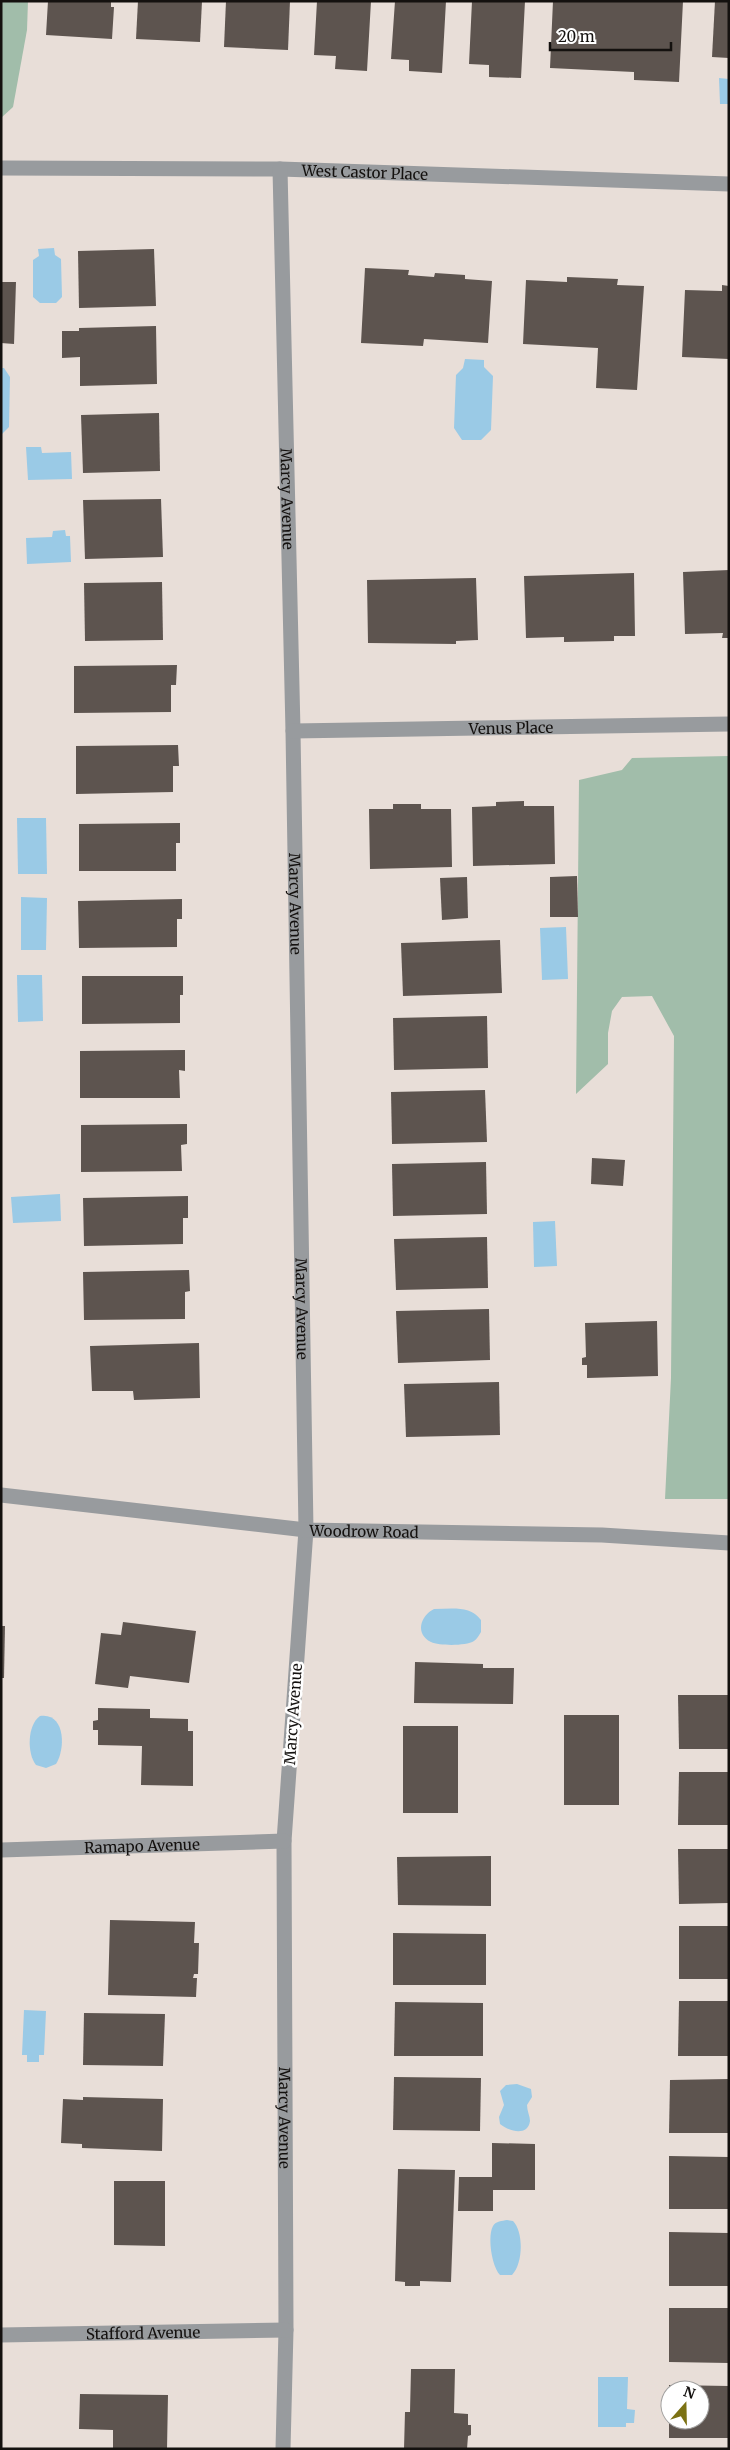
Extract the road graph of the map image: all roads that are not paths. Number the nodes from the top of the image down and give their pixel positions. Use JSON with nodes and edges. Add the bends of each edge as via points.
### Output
{"nodes":[{"id":1,"x":1,"y":168,"type":"edge"},
{"id":2,"x":280,"y":169,"type":"junction"},
{"id":3,"x":729,"y":184,"type":"edge"},
{"id":4,"x":729,"y":724,"type":"edge"},
{"id":5,"x":293,"y":731,"type":"junction"},
{"id":6,"x":1,"y":1495,"type":"edge"},
{"id":7,"x":306,"y":1530,"type":"junction"},
{"id":8,"x":729,"y":1543,"type":"edge"},
{"id":9,"x":284,"y":1841,"type":"junction"},
{"id":10,"x":1,"y":1850,"type":"edge"},
{"id":11,"x":286,"y":2330,"type":"junction"},
{"id":12,"x":1,"y":2335,"type":"edge"},
{"id":13,"x":284,"y":2449,"type":"edge"}],
"edges":[{"from":1,"to":2,"type":"street","name":"West Castor Place"},
{"from":2,"to":3,"type":"street","name":"West Castor Place"},
{"from":2,"to":5,"type":"street","name":"Marcy Avenue"},
{"from":4,"to":5,"type":"street","name":"Venus Place"},
{"from":5,"to":7,"type":"street","name":"Marcy Avenue"},
{"from":6,"to":7,"type":"street","name":"Woodrow Road"},
{"from":7,"to":8,"type":"street","name":"Woodrow Road","via":[[602,1535]]},
{"from":7,"to":9,"type":"street","name":"Marcy Avenue"},
{"from":9,"to":10,"type":"street","name":"Ramapo Avenue"},
{"from":9,"to":11,"type":"street","name":"Marcy Avenue"},
{"from":11,"to":12,"type":"street","name":"Stafford Avenue"},
{"from":11,"to":13,"type":"street","name":"Marcy Avenue"}]}
